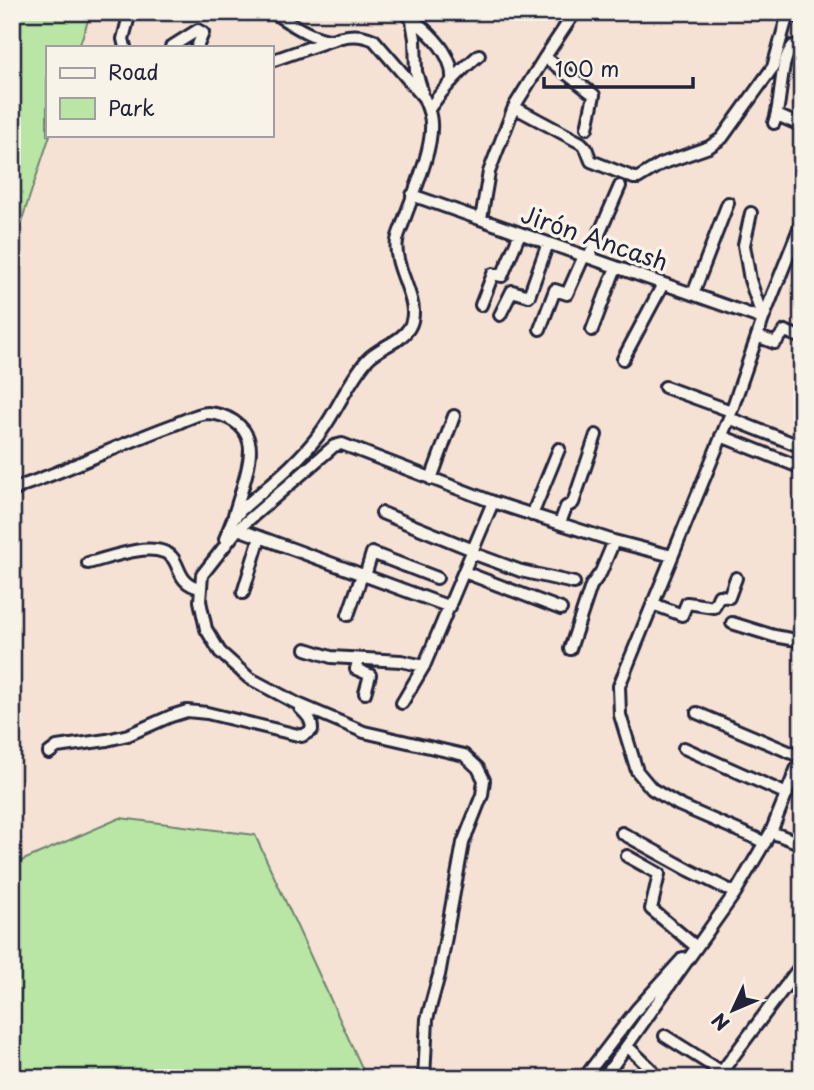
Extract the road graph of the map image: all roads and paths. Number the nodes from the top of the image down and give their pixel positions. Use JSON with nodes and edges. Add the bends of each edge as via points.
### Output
{"nodes":[{"id":1,"x":130,"y":12,"type":"edge"},
{"id":2,"x":272,"y":12,"type":"edge"},
{"id":3,"x":575,"y":12,"type":"edge"},
{"id":4,"x":408,"y":17,"type":"edge"},
{"id":5,"x":802,"y":19,"type":"edge"},
{"id":6,"x":331,"y":40,"type":"junction"},
{"id":7,"x":125,"y":46,"type":"edge"},
{"id":8,"x":173,"y":46,"type":"edge"},
{"id":9,"x":197,"y":46,"type":"edge"},
{"id":10,"x":802,"y":50,"type":"edge"},
{"id":11,"x":479,"y":55,"type":"dead end"},
{"id":12,"x":545,"y":57,"type":"junction"},
{"id":13,"x":273,"y":60,"type":"edge"},
{"id":14,"x":452,"y":81,"type":"junction"},
{"id":15,"x":424,"y":98,"type":"junction"},
{"id":16,"x":514,"y":107,"type":"junction"},
{"id":17,"x":429,"y":109,"type":"junction"},
{"id":18,"x":802,"y":126,"type":"edge"},
{"id":19,"x":587,"y":128,"type":"dead end"},
{"id":20,"x":620,"y":186,"type":"dead end"},
{"id":21,"x":412,"y":195,"type":"junction"},
{"id":22,"x":728,"y":203,"type":"dead end"},
{"id":23,"x":751,"y":213,"type":"dead end"},
{"id":24,"x":481,"y":219,"type":"junction"},
{"id":25,"x":802,"y":220,"type":"edge"},
{"id":26,"x":520,"y":233,"type":"junction"},
{"id":27,"x":798,"y":242,"type":"edge"},
{"id":28,"x":548,"y":243,"type":"junction"},
{"id":29,"x":586,"y":257,"type":"junction"},
{"id":30,"x":616,"y":267,"type":"junction"},
{"id":31,"x":663,"y":284,"type":"junction"},
{"id":32,"x":694,"y":294,"type":"junction"},
{"id":33,"x":481,"y":305,"type":"dead end"},
{"id":34,"x":500,"y":315,"type":"dead end"},
{"id":35,"x":763,"y":319,"type":"junction"},
{"id":36,"x":540,"y":328,"type":"dead end"},
{"id":37,"x":592,"y":330,"type":"dead end"},
{"id":38,"x":757,"y":336,"type":"junction"},
{"id":39,"x":802,"y":338,"type":"edge"},
{"id":40,"x":623,"y":359,"type":"dead end"},
{"id":41,"x":665,"y":387,"type":"dead end"},
{"id":42,"x":730,"y":414,"type":"junction"},
{"id":43,"x":454,"y":416,"type":"dead end"},
{"id":44,"x":596,"y":435,"type":"dead end"},
{"id":45,"x":721,"y":436,"type":"junction"},
{"id":46,"x":802,"y":447,"type":"edge"},
{"id":47,"x":559,"y":449,"type":"dead end"},
{"id":48,"x":802,"y":468,"type":"edge"},
{"id":49,"x":431,"y":479,"type":"junction"},
{"id":50,"x":12,"y":492,"type":"edge"},
{"id":51,"x":493,"y":502,"type":"junction"},
{"id":52,"x":382,"y":513,"type":"dead end"},
{"id":53,"x":532,"y":514,"type":"junction"},
{"id":54,"x":560,"y":523,"type":"junction"},
{"id":55,"x":235,"y":525,"type":"junction"},
{"id":56,"x":260,"y":537,"type":"junction"},
{"id":57,"x":614,"y":541,"type":"junction"},
{"id":58,"x":472,"y":552,"type":"junction"},
{"id":59,"x":672,"y":556,"type":"junction"},
{"id":60,"x":88,"y":564,"type":"dead end"},
{"id":61,"x":464,"y":572,"type":"junction"},
{"id":62,"x":363,"y":575,"type":"junction"},
{"id":63,"x":437,"y":578,"type":"dead end"},
{"id":64,"x":736,"y":578,"type":"dead end"},
{"id":65,"x":574,"y":583,"type":"dead end"},
{"id":66,"x":201,"y":588,"type":"junction"},
{"id":67,"x":243,"y":593,"type":"dead end"},
{"id":68,"x":653,"y":604,"type":"junction"},
{"id":69,"x":450,"y":607,"type":"junction"},
{"id":70,"x":561,"y":609,"type":"dead end"},
{"id":71,"x":348,"y":615,"type":"dead end"},
{"id":72,"x":732,"y":623,"type":"dead end"},
{"id":73,"x":802,"y":642,"type":"edge"},
{"id":74,"x":306,"y":649,"type":"dead end"},
{"id":75,"x":570,"y":649,"type":"dead end"},
{"id":76,"x":359,"y":659,"type":"junction"},
{"id":77,"x":424,"y":666,"type":"junction"},
{"id":78,"x":365,"y":693,"type":"dead end"},
{"id":79,"x":402,"y":702,"type":"dead end"},
{"id":80,"x":296,"y":703,"type":"junction"},
{"id":81,"x":697,"y":713,"type":"dead end"},
{"id":82,"x":684,"y":748,"type":"dead end"},
{"id":83,"x":49,"y":753,"type":"dead end"},
{"id":84,"x":801,"y":756,"type":"edge"},
{"id":85,"x":787,"y":794,"type":"junction"},
{"id":86,"x":771,"y":832,"type":"junction"},
{"id":87,"x":622,"y":833,"type":"dead end"},
{"id":88,"x":765,"y":844,"type":"junction"},
{"id":89,"x":802,"y":844,"type":"edge"},
{"id":90,"x":626,"y":856,"type":"dead end"},
{"id":91,"x":735,"y":893,"type":"junction"},
{"id":92,"x":719,"y":917,"type":"junction"},
{"id":93,"x":694,"y":945,"type":"junction"},
{"id":94,"x":802,"y":964,"type":"edge"},
{"id":95,"x":665,"y":1036,"type":"dead end"},
{"id":96,"x":627,"y":1046,"type":"junction"},
{"id":97,"x":652,"y":1070,"type":"dead end"},
{"id":98,"x":720,"y":1075,"type":"edge"},
{"id":99,"x":606,"y":1077,"type":"edge"},
{"id":100,"x":424,"y":1078,"type":"edge"},
{"id":101,"x":584,"y":1078,"type":"edge"}],
"edges":[{"from":1,"to":7,"type":"street"},
{"from":2,"to":6,"type":"street"},
{"from":3,"to":12,"type":"street"},
{"from":4,"to":14,"type":"street","via":[[447,56]]},
{"from":4,"to":15,"type":"street"},
{"from":5,"to":16,"type":"street","via":[[790,16],[786,21],[774,67],[722,138],[638,178],[591,161],[580,143]]},
{"from":6,"to":13,"type":"street"},
{"from":6,"to":15,"type":"street","via":[[354,35],[374,40]]},
{"from":8,"to":9,"type":"street","via":[[198,30],[203,33]]},
{"from":10,"to":18,"type":"street","via":[[793,46],[786,54],[776,120]]},
{"from":11,"to":14,"type":"street"},
{"from":12,"to":16,"type":"street"},
{"from":12,"to":19,"type":"street","via":[[594,95]]},
{"from":14,"to":17,"type":"street"},
{"from":15,"to":17,"type":"street"},
{"from":16,"to":24,"type":"street","via":[[489,172]]},
{"from":17,"to":21,"type":"street","via":[[431,133]]},
{"from":20,"to":29,"type":"street"},
{"from":21,"to":24,"type":"street","name":"Jirón Ancash"},
{"from":21,"to":55,"type":"street","via":[[397,242],[414,318],[408,331],[370,357],[308,449],[240,510]]},
{"from":22,"to":32,"type":"street"},
{"from":23,"to":35,"type":"street","via":[[744,245]]},
{"from":24,"to":26,"type":"street","name":"Jirón Ancash"},
{"from":25,"to":27,"type":"street"},
{"from":26,"to":28,"type":"street","name":"Jirón Ancash"},
{"from":26,"to":33,"type":"street","via":[[502,276],[493,274]]},
{"from":27,"to":35,"type":"street"},
{"from":28,"to":29,"type":"street","name":"Jirón Ancash"},
{"from":28,"to":34,"type":"street","via":[[529,296],[512,291]]},
{"from":29,"to":30,"type":"street","name":"Jirón Ancash"},
{"from":29,"to":36,"type":"street","via":[[567,294],[555,290]]},
{"from":30,"to":31,"type":"street","name":"Jirón Ancash"},
{"from":30,"to":37,"type":"street"},
{"from":31,"to":32,"type":"street","name":"Jirón Ancash"},
{"from":31,"to":40,"type":"street"},
{"from":32,"to":35,"type":"street","name":"Jirón Ancash"},
{"from":35,"to":38,"type":"street"},
{"from":38,"to":39,"type":"street","via":[[775,343],[785,331]]},
{"from":38,"to":42,"type":"street"},
{"from":41,"to":42,"type":"street"},
{"from":42,"to":45,"type":"street"},
{"from":42,"to":46,"type":"street"},
{"from":43,"to":49,"type":"street"},
{"from":44,"to":54,"type":"street","via":[[573,503],[566,507]]},
{"from":45,"to":48,"type":"street"},
{"from":45,"to":59,"type":"street"},
{"from":47,"to":53,"type":"street"},
{"from":49,"to":51,"type":"street"},
{"from":49,"to":55,"type":"street","via":[[342,444]]},
{"from":50,"to":55,"type":"street","via":[[206,413],[235,421],[249,442],[251,454]]},
{"from":51,"to":53,"type":"street"},
{"from":51,"to":58,"type":"street"},
{"from":52,"to":58,"type":"street"},
{"from":53,"to":54,"type":"street"},
{"from":54,"to":57,"type":"street"},
{"from":55,"to":56,"type":"street"},
{"from":55,"to":66,"type":"street","via":[[202,576]]},
{"from":56,"to":62,"type":"street"},
{"from":56,"to":67,"type":"street"},
{"from":57,"to":59,"type":"street"},
{"from":57,"to":75,"type":"street"},
{"from":58,"to":61,"type":"street"},
{"from":58,"to":65,"type":"street","via":[[521,571]]},
{"from":59,"to":68,"type":"street"},
{"from":60,"to":66,"type":"street","via":[[140,550],[163,552],[191,587]]},
{"from":61,"to":69,"type":"street"},
{"from":61,"to":70,"type":"street"},
{"from":62,"to":63,"type":"street","via":[[372,553]]},
{"from":62,"to":69,"type":"street"},
{"from":62,"to":71,"type":"street"},
{"from":64,"to":68,"type":"street","via":[[729,597],[719,596],[715,607],[687,603],[682,615]]},
{"from":66,"to":80,"type":"street","via":[[206,629],[220,652],[249,678]]},
{"from":68,"to":88,"type":"street","via":[[618,686],[620,715],[637,771],[652,789],[679,805]]},
{"from":69,"to":77,"type":"street"},
{"from":72,"to":73,"type":"street"},
{"from":74,"to":76,"type":"street"},
{"from":76,"to":77,"type":"street"},
{"from":76,"to":78,"type":"street","via":[[356,669],[370,676]]},
{"from":77,"to":79,"type":"street"},
{"from":80,"to":83,"type":"street","via":[[312,723],[312,730],[302,736],[187,711],[128,735],[57,747]]},
{"from":80,"to":100,"type":"street","via":[[364,732],[464,755],[484,780],[463,843],[427,1020]]},
{"from":81,"to":84,"type":"street"},
{"from":82,"to":85,"type":"street"},
{"from":84,"to":85,"type":"street"},
{"from":85,"to":86,"type":"street"},
{"from":86,"to":88,"type":"street"},
{"from":86,"to":89,"type":"street"},
{"from":87,"to":91,"type":"street"},
{"from":88,"to":91,"type":"street"},
{"from":90,"to":93,"type":"street","via":[[659,874],[651,909]]},
{"from":91,"to":92,"type":"street"},
{"from":92,"to":93,"type":"street"},
{"from":92,"to":96,"type":"street"},
{"from":93,"to":101,"type":"street"},
{"from":94,"to":98,"type":"street"},
{"from":95,"to":98,"type":"street"},
{"from":96,"to":97,"type":"street"},
{"from":96,"to":99,"type":"street"}]}
